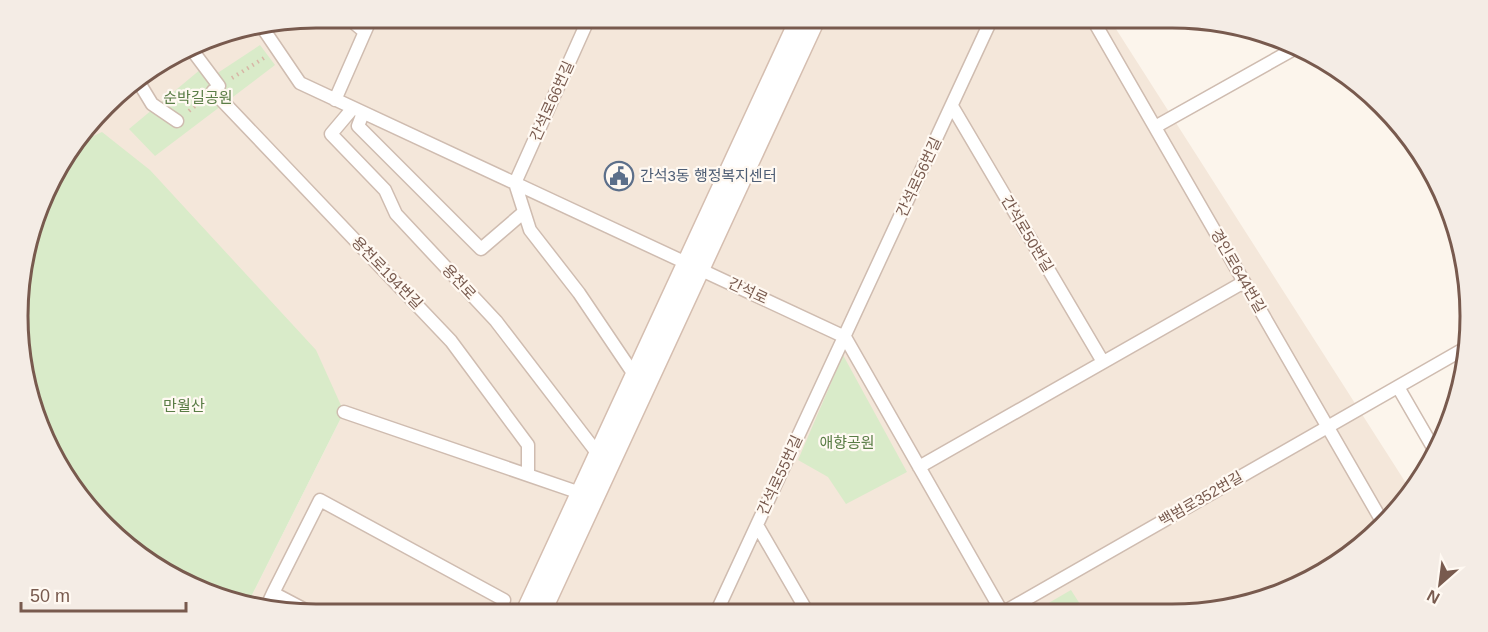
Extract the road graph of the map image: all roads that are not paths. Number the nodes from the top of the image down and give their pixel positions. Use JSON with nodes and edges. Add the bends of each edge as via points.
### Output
{"nodes":[{"id":1,"x":360,"y":28,"type":"edge"},
{"id":2,"x":367,"y":28,"type":"edge"},
{"id":3,"x":585,"y":28,"type":"edge"},
{"id":4,"x":803,"y":28,"type":"edge"},
{"id":5,"x":987,"y":28,"type":"edge"},
{"id":6,"x":1098,"y":28,"type":"edge"},
{"id":7,"x":365,"y":32,"type":"junction"},
{"id":8,"x":266,"y":33,"type":"edge"},
{"id":9,"x":1288,"y":53,"type":"edge"},
{"id":10,"x":195,"y":55,"type":"edge"},
{"id":11,"x":142,"y":87,"type":"edge"},
{"id":12,"x":335,"y":99,"type":"junction"},
{"id":13,"x":952,"y":106,"type":"junction"},
{"id":14,"x":358,"y":110,"type":"junction"},
{"id":15,"x":177,"y":121,"type":"dead end"},
{"id":16,"x":1155,"y":127,"type":"junction"},
{"id":17,"x":515,"y":183,"type":"junction"},
{"id":18,"x":524,"y":212,"type":"junction"},
{"id":19,"x":693,"y":266,"type":"junction"},
{"id":20,"x":1244,"y":282,"type":"junction"},
{"id":21,"x":845,"y":337,"type":"junction"},
{"id":22,"x":1457,"y":353,"type":"edge"},
{"id":23,"x":1103,"y":362,"type":"junction"},
{"id":24,"x":639,"y":383,"type":"junction"},
{"id":25,"x":1398,"y":387,"type":"junction"},
{"id":26,"x":344,"y":412,"type":"dead end"},
{"id":27,"x":1328,"y":427,"type":"junction"},
{"id":28,"x":1430,"y":443,"type":"edge"},
{"id":29,"x":603,"y":461,"type":"junction"},
{"id":30,"x":919,"y":467,"type":"junction"},
{"id":31,"x":528,"y":475,"type":"junction"},
{"id":32,"x":587,"y":495,"type":"junction"},
{"id":33,"x":1379,"y":515,"type":"edge"},
{"id":34,"x":757,"y":525,"type":"junction"},
{"id":35,"x":273,"y":593,"type":"junction"},
{"id":36,"x":270,"y":600,"type":"edge"},
{"id":37,"x":504,"y":600,"type":"dead end"},
{"id":38,"x":291,"y":602,"type":"edge"},
{"id":39,"x":537,"y":604,"type":"edge"},
{"id":40,"x":720,"y":604,"type":"edge"},
{"id":41,"x":803,"y":604,"type":"edge"},
{"id":42,"x":998,"y":604,"type":"edge"},
{"id":43,"x":1017,"y":604,"type":"edge"}],
"edges":[{"from":1,"to":7,"type":"lane"},
{"from":2,"to":7,"type":"lane"},
{"from":3,"to":17,"type":"lane","name":"간석로66번길"},
{"from":4,"to":19,"type":"street"},
{"from":5,"to":13,"type":"lane","name":"간석로56번길"},
{"from":6,"to":16,"type":"lane","name":"경인로644번길"},
{"from":7,"to":12,"type":"lane"},
{"from":8,"to":12,"type":"lane","name":"간석로","via":[[300,83]]},
{"from":9,"to":16,"type":"lane"},
{"from":10,"to":31,"type":"lane","name":"용천로194번길","via":[[216,88],[452,341],[528,445]]},
{"from":11,"to":15,"type":"lane","via":[[152,104]]},
{"from":12,"to":14,"type":"lane","name":"간석로"},
{"from":13,"to":21,"type":"lane","name":"간석로56번길"},
{"from":13,"to":23,"type":"lane","name":"간석로50번길"},
{"from":14,"to":17,"type":"lane","name":"간석로"},
{"from":14,"to":18,"type":"lane","via":[[357,126],[481,249]]},
{"from":14,"to":29,"type":"lane","name":"용천로","via":[[332,134],[385,190],[396,214],[496,321]]},
{"from":16,"to":20,"type":"lane","name":"경인로644번길"},
{"from":17,"to":18,"type":"lane"},
{"from":17,"to":19,"type":"lane","name":"간석로"},
{"from":18,"to":24,"type":"lane","via":[[530,230],[579,293]]},
{"from":19,"to":21,"type":"lane","name":"간석로"},
{"from":19,"to":24,"type":"street"},
{"from":20,"to":23,"type":"lane"},
{"from":20,"to":27,"type":"lane","name":"경인로644번길"},
{"from":21,"to":30,"type":"lane"},
{"from":21,"to":34,"type":"lane","name":"간석로55번길"},
{"from":22,"to":25,"type":"lane","name":"백범로352번길"},
{"from":23,"to":30,"type":"lane"},
{"from":24,"to":29,"type":"street"},
{"from":25,"to":27,"type":"lane","name":"백범로352번길"},
{"from":25,"to":28,"type":"lane"},
{"from":26,"to":31,"type":"lane"},
{"from":27,"to":33,"type":"lane","name":"경인로644번길"},
{"from":27,"to":43,"type":"lane","name":"백범로352번길"},
{"from":29,"to":32,"type":"street"},
{"from":30,"to":42,"type":"lane"},
{"from":31,"to":32,"type":"lane"},
{"from":32,"to":39,"type":"street"},
{"from":34,"to":40,"type":"lane","name":"간석로55번길"},
{"from":34,"to":41,"type":"lane"},
{"from":35,"to":36,"type":"lane"},
{"from":35,"to":37,"type":"lane","via":[[320,500]]},
{"from":35,"to":38,"type":"lane"}]}
